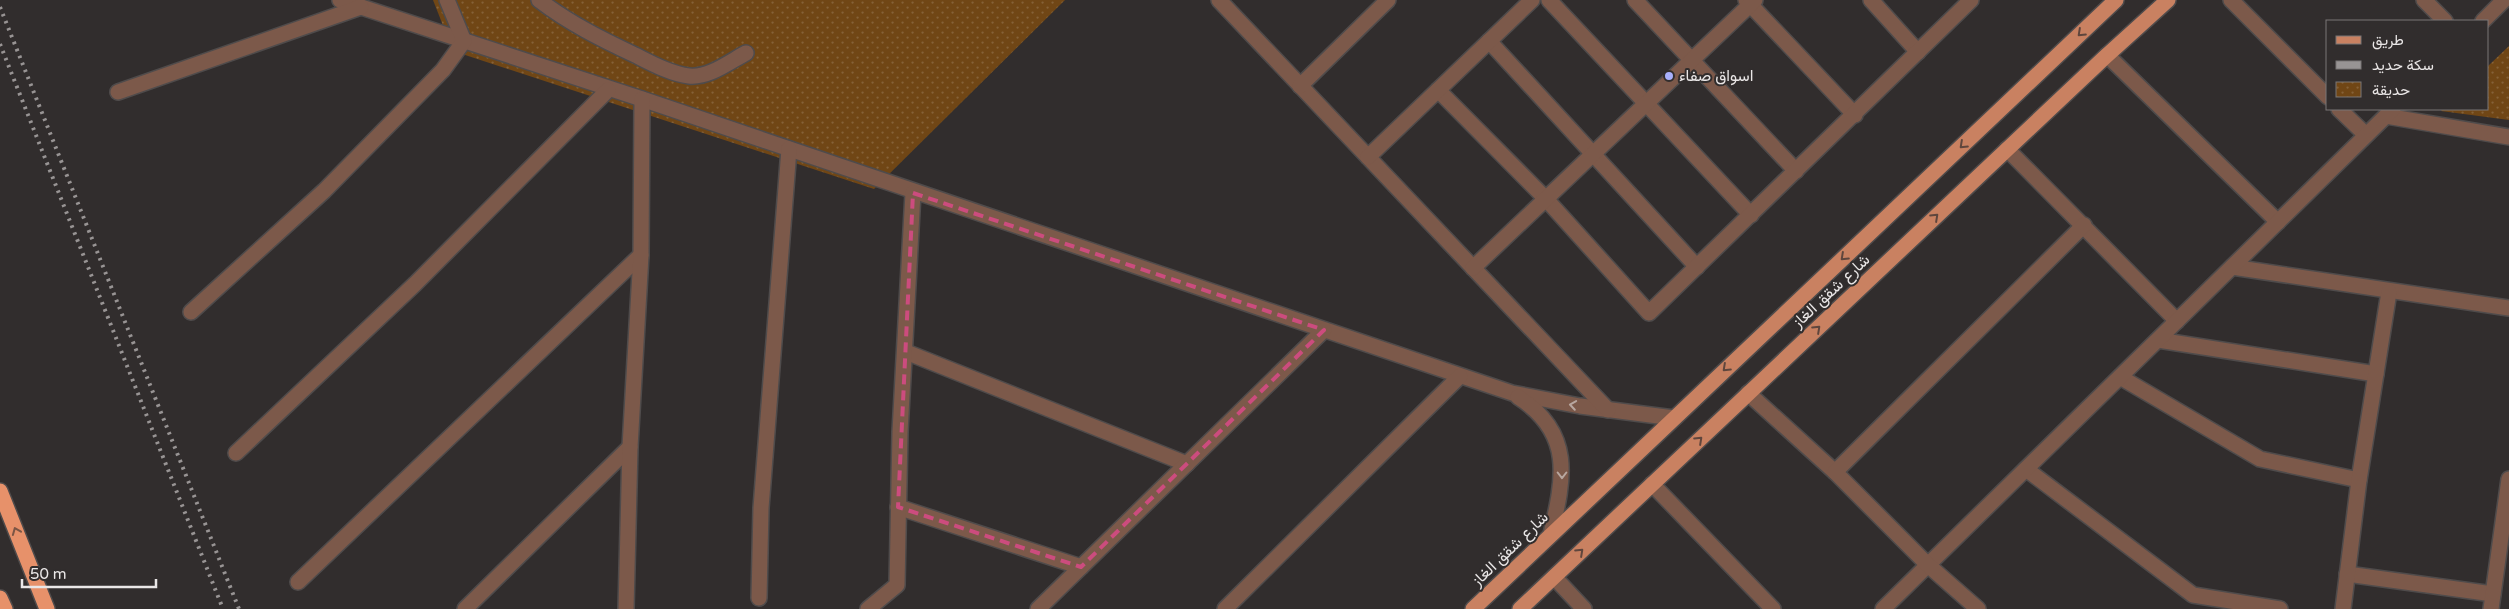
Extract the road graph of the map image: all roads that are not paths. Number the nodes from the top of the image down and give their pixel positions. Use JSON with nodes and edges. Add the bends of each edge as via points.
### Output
{"nodes":[{"id":1,"x":340,"y":0,"type":"edge"},
{"id":2,"x":448,"y":0,"type":"edge"},
{"id":3,"x":539,"y":0,"type":"edge"},
{"id":4,"x":1219,"y":0,"type":"edge"},
{"id":5,"x":1388,"y":0,"type":"edge"},
{"id":6,"x":1532,"y":0,"type":"edge"},
{"id":7,"x":1549,"y":0,"type":"edge"},
{"id":8,"x":1635,"y":0,"type":"edge"},
{"id":9,"x":1871,"y":0,"type":"edge"},
{"id":10,"x":1971,"y":0,"type":"edge"},
{"id":11,"x":2116,"y":0,"type":"edge"},
{"id":12,"x":2168,"y":0,"type":"edge"},
{"id":13,"x":2231,"y":0,"type":"edge"},
{"id":14,"x":2424,"y":0,"type":"edge"},
{"id":15,"x":2504,"y":0,"type":"edge"},
{"id":16,"x":1750,"y":1,"type":"edge"},
{"id":17,"x":361,"y":7,"type":"junction"},
{"id":18,"x":2444,"y":20,"type":"edge"},
{"id":19,"x":2484,"y":20,"type":"edge"},
{"id":20,"x":1489,"y":41,"type":"junction"},
{"id":21,"x":464,"y":42,"type":"junction"},
{"id":22,"x":1918,"y":52,"type":"junction"},
{"id":23,"x":746,"y":54,"type":"dead end"},
{"id":24,"x":2107,"y":55,"type":"junction"},
{"id":25,"x":1691,"y":60,"type":"junction"},
{"id":26,"x":1300,"y":86,"type":"junction"},
{"id":27,"x":608,"y":90,"type":"junction"},
{"id":28,"x":1438,"y":90,"type":"junction"},
{"id":29,"x":118,"y":92,"type":"dead end"},
{"id":30,"x":2326,"y":95,"type":"edge"},
{"id":31,"x":642,"y":99,"type":"junction"},
{"id":32,"x":1646,"y":104,"type":"junction"},
{"id":33,"x":2341,"y":110,"type":"edge"},
{"id":34,"x":2390,"y":113,"type":"edge"},
{"id":35,"x":1855,"y":115,"type":"junction"},
{"id":36,"x":2366,"y":135,"type":"junction"},
{"id":37,"x":2509,"y":137,"type":"edge"},
{"id":38,"x":789,"y":149,"type":"junction"},
{"id":39,"x":2008,"y":149,"type":"junction"},
{"id":40,"x":1593,"y":154,"type":"junction"},
{"id":41,"x":1368,"y":157,"type":"junction"},
{"id":42,"x":1796,"y":172,"type":"junction"},
{"id":43,"x":913,"y":193,"type":"junction"},
{"id":44,"x":1546,"y":199,"type":"junction"},
{"id":45,"x":1751,"y":215,"type":"junction"},
{"id":46,"x":2278,"y":222,"type":"junction"},
{"id":47,"x":2084,"y":224,"type":"junction"},
{"id":48,"x":640,"y":255,"type":"junction"},
{"id":49,"x":1697,"y":267,"type":"junction"},
{"id":50,"x":2232,"y":267,"type":"junction"},
{"id":51,"x":1474,"y":268,"type":"junction"},
{"id":52,"x":2389,"y":292,"type":"junction"},
{"id":53,"x":2509,"y":308,"type":"edge"},
{"id":54,"x":190,"y":312,"type":"dead end"},
{"id":55,"x":2177,"y":321,"type":"junction"},
{"id":56,"x":1324,"y":330,"type":"junction"},
{"id":57,"x":2158,"y":340,"type":"junction"},
{"id":58,"x":906,"y":352,"type":"junction"},
{"id":59,"x":2376,"y":374,"type":"junction"},
{"id":60,"x":1460,"y":376,"type":"junction"},
{"id":61,"x":2120,"y":376,"type":"junction"},
{"id":62,"x":1512,"y":393,"type":"junction"},
{"id":63,"x":1748,"y":393,"type":"junction"},
{"id":64,"x":1608,"y":410,"type":"junction"},
{"id":65,"x":1674,"y":418,"type":"junction"},
{"id":66,"x":630,"y":447,"type":"junction"},
{"id":67,"x":236,"y":452,"type":"dead end"},
{"id":68,"x":1186,"y":464,"type":"junction"},
{"id":69,"x":2026,"y":469,"type":"junction"},
{"id":70,"x":1835,"y":472,"type":"junction"},
{"id":71,"x":2359,"y":480,"type":"junction"},
{"id":72,"x":1652,"y":484,"type":"junction"},
{"id":73,"x":2508,"y":488,"type":"edge"},
{"id":74,"x":0,"y":491,"type":"edge"},
{"id":75,"x":898,"y":507,"type":"junction"},
{"id":76,"x":1551,"y":534,"type":"junction"},
{"id":77,"x":1928,"y":565,"type":"junction"},
{"id":78,"x":1081,"y":567,"type":"junction"},
{"id":79,"x":2347,"y":574,"type":"junction"},
{"id":80,"x":1554,"y":577,"type":"junction"},
{"id":81,"x":298,"y":582,"type":"dead end"},
{"id":82,"x":0,"y":598,"type":"edge"},
{"id":83,"x":759,"y":598,"type":"dead end"},
{"id":84,"x":2492,"y":602,"type":"edge"},
{"id":85,"x":4,"y":609,"type":"edge"},
{"id":86,"x":47,"y":609,"type":"edge"},
{"id":87,"x":465,"y":609,"type":"edge"},
{"id":88,"x":626,"y":609,"type":"edge"},
{"id":89,"x":868,"y":609,"type":"edge"},
{"id":90,"x":1038,"y":609,"type":"edge"},
{"id":91,"x":1225,"y":609,"type":"edge"},
{"id":92,"x":1473,"y":609,"type":"edge"},
{"id":93,"x":1520,"y":609,"type":"edge"},
{"id":94,"x":1584,"y":609,"type":"edge"},
{"id":95,"x":1774,"y":609,"type":"edge"},
{"id":96,"x":1883,"y":609,"type":"edge"},
{"id":97,"x":1978,"y":609,"type":"edge"},
{"id":98,"x":2280,"y":609,"type":"edge"},
{"id":99,"x":2343,"y":609,"type":"edge"}],
"edges":[{"from":1,"to":17,"type":"street"},
{"from":2,"to":21,"type":"street"},
{"from":3,"to":23,"type":"street","via":[[564,20],[672,72],[689,76],[705,74]]},
{"from":4,"to":26,"type":"street"},
{"from":5,"to":26,"type":"street"},
{"from":6,"to":20,"type":"street"},
{"from":7,"to":32,"type":"street"},
{"from":8,"to":25,"type":"street"},
{"from":9,"to":22,"type":"street"},
{"from":10,"to":22,"type":"street"},
{"from":11,"to":65,"type":"main road","name":"شارع شقق الغاز","one_way":true},
{"from":12,"to":24,"type":"main road","name":"شارع شقق الغاز"},
{"from":13,"to":30,"type":"street"},
{"from":14,"to":18,"type":"street"},
{"from":15,"to":19,"type":"street"},
{"from":16,"to":25,"type":"street"},
{"from":16,"to":35,"type":"street"},
{"from":17,"to":21,"type":"street"},
{"from":17,"to":29,"type":"street"},
{"from":20,"to":28,"type":"street"},
{"from":20,"to":40,"type":"street"},
{"from":21,"to":27,"type":"street"},
{"from":21,"to":54,"type":"street","via":[[443,70],[324,191]]},
{"from":22,"to":35,"type":"street"},
{"from":24,"to":39,"type":"main road","name":"شارع شقق الغاز"},
{"from":24,"to":46,"type":"street"},
{"from":25,"to":32,"type":"street"},
{"from":25,"to":42,"type":"street"},
{"from":26,"to":41,"type":"street"},
{"from":27,"to":31,"type":"street"},
{"from":27,"to":67,"type":"street","via":[[415,284]]},
{"from":28,"to":41,"type":"street"},
{"from":28,"to":44,"type":"street"},
{"from":31,"to":38,"type":"street"},
{"from":31,"to":48,"type":"street"},
{"from":32,"to":40,"type":"street"},
{"from":32,"to":45,"type":"street"},
{"from":33,"to":36,"type":"street"},
{"from":34,"to":36,"type":"street"},
{"from":34,"to":37,"type":"street"},
{"from":35,"to":42,"type":"street"},
{"from":36,"to":46,"type":"street"},
{"from":38,"to":43,"type":"street"},
{"from":38,"to":83,"type":"street","via":[[761,508]]},
{"from":39,"to":47,"type":"street"},
{"from":63,"to":39,"type":"main road","name":"شارع شقق الغاز","one_way":true},
{"from":40,"to":44,"type":"street"},
{"from":40,"to":49,"type":"street"},
{"from":41,"to":51,"type":"street"},
{"from":42,"to":45,"type":"street"},
{"from":43,"to":56,"type":"street"},
{"from":43,"to":58,"type":"street"},
{"from":44,"to":49,"type":"street","via":[[1649,313]]},
{"from":44,"to":51,"type":"street"},
{"from":45,"to":49,"type":"street"},
{"from":46,"to":50,"type":"street"},
{"from":47,"to":55,"type":"street"},
{"from":47,"to":70,"type":"street"},
{"from":48,"to":66,"type":"street"},
{"from":48,"to":81,"type":"street"},
{"from":50,"to":52,"type":"street"},
{"from":50,"to":55,"type":"street"},
{"from":51,"to":64,"type":"street"},
{"from":52,"to":53,"type":"street"},
{"from":52,"to":59,"type":"street"},
{"from":55,"to":57,"type":"street"},
{"from":56,"to":60,"type":"street"},
{"from":56,"to":68,"type":"street"},
{"from":57,"to":59,"type":"street"},
{"from":57,"to":61,"type":"street"},
{"from":58,"to":68,"type":"street"},
{"from":58,"to":75,"type":"street"},
{"from":59,"to":71,"type":"street"},
{"from":60,"to":62,"type":"street"},
{"from":60,"to":91,"type":"street"},
{"from":61,"to":69,"type":"street"},
{"from":61,"to":71,"type":"street","via":[[2260,459]]},
{"from":64,"to":62,"type":"street","one_way":true},
{"from":62,"to":76,"type":"street","one_way":true,"via":[[1545,420],[1561,459],[1562,484]]},
{"from":63,"to":70,"type":"street"},
{"from":72,"to":63,"type":"main road","name":"شارع شقق الغاز","one_way":true},
{"from":64,"to":65,"type":"street"},
{"from":65,"to":76,"type":"main road","name":"شارع شقق الغاز"},
{"from":66,"to":87,"type":"street"},
{"from":66,"to":88,"type":"street"},
{"from":68,"to":78,"type":"street"},
{"from":69,"to":77,"type":"street"},
{"from":69,"to":98,"type":"street","via":[[2194,595]]},
{"from":70,"to":77,"type":"street"},
{"from":71,"to":79,"type":"street"},
{"from":80,"to":72,"type":"main road","name":"شارع شقق الغاز","one_way":true},
{"from":72,"to":95,"type":"street"},
{"from":73,"to":84,"type":"street"},
{"from":86,"to":74,"type":"highway","one_way":true},
{"from":75,"to":78,"type":"street"},
{"from":75,"to":89,"type":"street","via":[[896,585]]},
{"from":76,"to":92,"type":"main road","name":"شارع شقق الغاز"},
{"from":77,"to":96,"type":"street"},
{"from":77,"to":97,"type":"street"},
{"from":78,"to":90,"type":"street"},
{"from":79,"to":84,"type":"street"},
{"from":79,"to":99,"type":"street"},
{"from":80,"to":93,"type":"main road","name":"شارع شقق الغاز"},
{"from":80,"to":94,"type":"street"},
{"from":82,"to":85,"type":"highway"}]}
